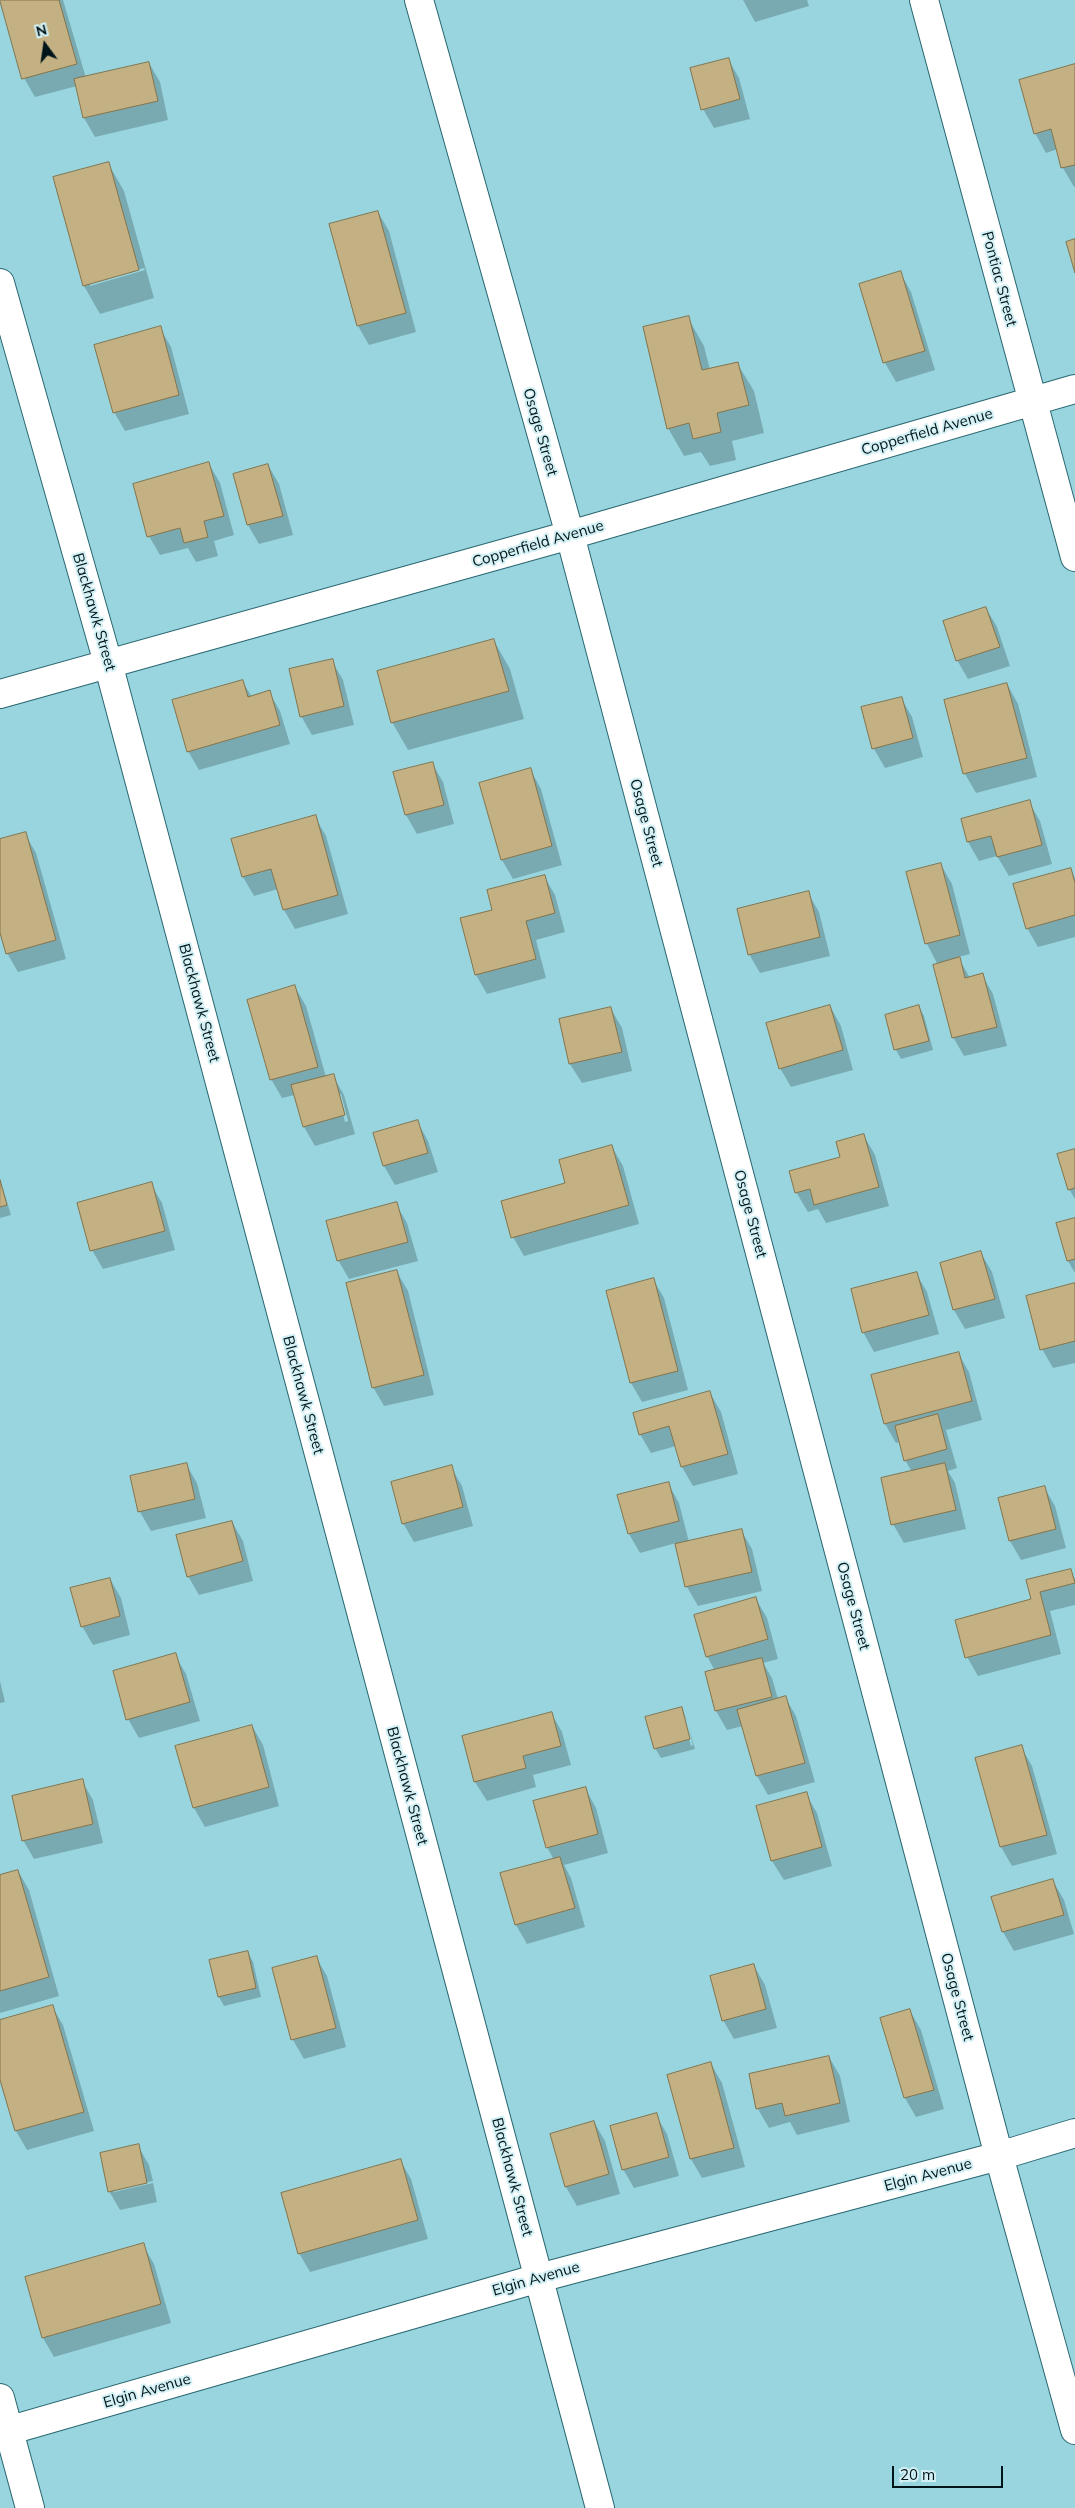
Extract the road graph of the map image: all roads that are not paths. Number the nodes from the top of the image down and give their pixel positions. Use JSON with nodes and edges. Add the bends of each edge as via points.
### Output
{"nodes":[{"id":1,"x":418,"y":0,"type":"edge"},
{"id":2,"x":924,"y":0,"type":"edge"},
{"id":3,"x":0,"y":283,"type":"edge"},
{"id":4,"x":1075,"y":389,"type":"edge"},
{"id":5,"x":1032,"y":402,"type":"junction"},
{"id":6,"x":570,"y":535,"type":"junction"},
{"id":7,"x":1075,"y":557,"type":"edge"},
{"id":8,"x":108,"y":663,"type":"junction"},
{"id":9,"x":0,"y":694,"type":"edge"},
{"id":10,"x":1075,"y":2133,"type":"edge"},
{"id":11,"x":999,"y":2156,"type":"junction"},
{"id":12,"x":538,"y":2278,"type":"junction"},
{"id":13,"x":0,"y":2398,"type":"edge"},
{"id":14,"x":1075,"y":2430,"type":"edge"},
{"id":15,"x":4,"y":2432,"type":"edge"},
{"id":16,"x":30,"y":2508,"type":"edge"},
{"id":17,"x":600,"y":2508,"type":"edge"}],
"edges":[{"from":1,"to":6,"type":"street","name":"Osage Street"},
{"from":2,"to":5,"type":"street","name":"Pontiac Street"},
{"from":3,"to":8,"type":"street","name":"Blackhawk Street"},
{"from":4,"to":5,"type":"street","name":"Copperfield Avenue"},
{"from":5,"to":6,"type":"street","name":"Copperfield Avenue"},
{"from":5,"to":7,"type":"street","name":"Pontiac Street"},
{"from":6,"to":8,"type":"street","name":"Copperfield Avenue"},
{"from":6,"to":11,"type":"street","name":"Osage Street"},
{"from":8,"to":9,"type":"street","name":"Copperfield Avenue"},
{"from":8,"to":12,"type":"street","name":"Blackhawk Street"},
{"from":10,"to":11,"type":"street","name":"Elgin Avenue"},
{"from":11,"to":12,"type":"street","name":"Elgin Avenue"},
{"from":11,"to":14,"type":"street","name":"Osage Street"},
{"from":12,"to":15,"type":"street","name":"Elgin Avenue"},
{"from":12,"to":17,"type":"street","name":"Blackhawk Street"},
{"from":13,"to":15,"type":"street"},
{"from":15,"to":16,"type":"street"}]}
